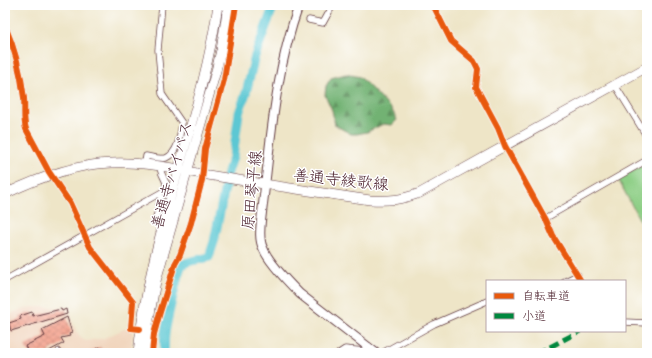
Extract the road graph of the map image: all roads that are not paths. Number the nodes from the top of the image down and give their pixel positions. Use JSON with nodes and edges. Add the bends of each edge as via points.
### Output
{"nodes":[{"id":1,"x":162,"y":5,"type":"edge"},
{"id":2,"x":218,"y":5,"type":"edge"},
{"id":3,"x":228,"y":5,"type":"edge"},
{"id":4,"x":236,"y":5,"type":"edge"},
{"id":5,"x":299,"y":5,"type":"edge"},
{"id":6,"x":333,"y":5,"type":"edge"},
{"id":7,"x":435,"y":5,"type":"edge"},
{"id":8,"x":309,"y":20,"type":"dead end"},
{"id":9,"x":5,"y":26,"type":"edge"},
{"id":10,"x":647,"y":66,"type":"edge"},
{"id":11,"x":615,"y":85,"type":"junction"},
{"id":12,"x":647,"y":137,"type":"edge"},
{"id":13,"x":505,"y":146,"type":"junction"},
{"id":14,"x":647,"y":160,"type":"edge"},
{"id":15,"x":145,"y":164,"type":"junction"},
{"id":16,"x":160,"y":166,"type":"junction"},
{"id":17,"x":178,"y":169,"type":"junction"},
{"id":18,"x":188,"y":172,"type":"junction"},
{"id":19,"x":51,"y":175,"type":"junction"},
{"id":20,"x":205,"y":175,"type":"junction"},
{"id":21,"x":5,"y":183,"type":"edge"},
{"id":22,"x":266,"y":184,"type":"junction"},
{"id":23,"x":8,"y":192,"type":"edge"},
{"id":24,"x":159,"y":194,"type":"junction"},
{"id":25,"x":546,"y":218,"type":"junction"},
{"id":26,"x":162,"y":226,"type":"junction"},
{"id":27,"x":85,"y":235,"type":"junction"},
{"id":28,"x":578,"y":275,"type":"junction"},
{"id":29,"x":5,"y":280,"type":"edge"},
{"id":30,"x":567,"y":280,"type":"edge"},
{"id":31,"x":580,"y":280,"type":"edge"},
{"id":32,"x":486,"y":301,"type":"edge"},
{"id":33,"x":626,"y":322,"type":"edge"},
{"id":34,"x":647,"y":323,"type":"edge"},
{"id":35,"x":140,"y":329,"type":"junction"},
{"id":36,"x":369,"y":346,"type":"junction"},
{"id":37,"x":138,"y":353,"type":"edge"},
{"id":38,"x":145,"y":353,"type":"edge"},
{"id":39,"x":152,"y":353,"type":"edge"},
{"id":40,"x":339,"y":353,"type":"edge"},
{"id":41,"x":376,"y":353,"type":"edge"},
{"id":42,"x":382,"y":353,"type":"edge"}],
"edges":[{"from":1,"to":15,"type":"street","via":[[158,50],[162,94],[182,124],[172,154],[164,158],[146,156]]},
{"from":2,"to":17,"type":"main road","name":"善通寺バイパス","via":[[206,68]]},
{"from":3,"to":18,"type":"main road","name":"善通寺バイパス","via":[[216,71]]},
{"from":4,"to":20,"type":"street","via":[[224,80],[205,149]]},
{"from":5,"to":22,"type":"main road","name":"原田琴平線","via":[[284,54],[276,96]]},
{"from":6,"to":8,"type":"street","via":[[323,23]]},
{"from":7,"to":13,"type":"street","via":[[451,41],[477,65],[476,87]]},
{"from":9,"to":19,"type":"street","via":[[21,76],[24,121]]},
{"from":10,"to":11,"type":"main road","name":"善通寺綾歌線"},
{"from":11,"to":12,"type":"street"},
{"from":11,"to":13,"type":"main road","name":"善通寺綾歌線"},
{"from":13,"to":22,"type":"main road","name":"善通寺綾歌線","via":[[420,193],[400,200],[370,200]]},
{"from":13,"to":25,"type":"street"},
{"from":14,"to":25,"type":"street"},
{"from":15,"to":16,"type":"main road","name":"善通寺綾歌線"},
{"from":15,"to":19,"type":"main road","name":"善通寺綾歌線","via":[[111,163]]},
{"from":16,"to":17,"type":"main road","name":"善通寺綾歌線"},
{"from":16,"to":24,"type":"street","via":[[166,188]]},
{"from":17,"to":18,"type":"main road","name":"善通寺綾歌線"},
{"from":17,"to":26,"type":"main road","name":"善通寺バイパス"},
{"from":18,"to":20,"type":"main road","name":"善通寺綾歌線"},
{"from":18,"to":38,"type":"main road","name":"善通寺バイパス","via":[[156,281]]},
{"from":19,"to":23,"type":"main road","name":"善通寺綾歌線"},
{"from":19,"to":27,"type":"street","via":[[70,203]]},
{"from":20,"to":22,"type":"main road","name":"善通寺綾歌線"},
{"from":20,"to":39,"type":"street","via":[[160,312]]},
{"from":21,"to":23,"type":"street"},
{"from":22,"to":36,"type":"main road","name":"原田琴平線","via":[[260,232],[262,248],[266,255],[300,294]]},
{"from":24,"to":26,"type":"street","via":[[154,222]]},
{"from":24,"to":27,"type":"street"},
{"from":25,"to":28,"type":"street","via":[[553,236]]},
{"from":26,"to":35,"type":"main road","name":"善通寺バイパス"},
{"from":27,"to":29,"type":"street"},
{"from":27,"to":35,"type":"street","via":[[90,247],[132,302],[131,328]]},
{"from":28,"to":30,"type":"street"},
{"from":28,"to":31,"type":"street"},
{"from":32,"to":42,"type":"street","via":[[434,324]]},
{"from":33,"to":34,"type":"street"},
{"from":35,"to":37,"type":"main road","name":"善通寺バイパス"},
{"from":36,"to":40,"type":"street","via":[[365,351],[345,349]]},
{"from":36,"to":41,"type":"main road","name":"原田琴平線"}]}
